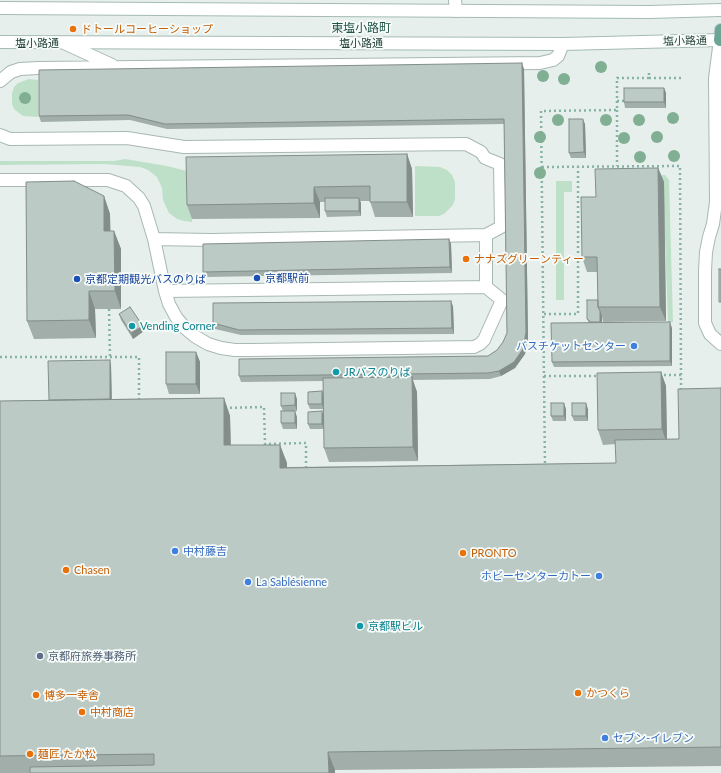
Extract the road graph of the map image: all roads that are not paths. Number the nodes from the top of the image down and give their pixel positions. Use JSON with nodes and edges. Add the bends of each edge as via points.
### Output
{"nodes":[{"id":1,"x":183,"y":5,"type":"edge"},
{"id":2,"x":455,"y":5,"type":"edge"},
{"id":3,"x":0,"y":8,"type":"edge"},
{"id":4,"x":721,"y":10,"type":"edge"},
{"id":5,"x":721,"y":37,"type":"edge"},
{"id":6,"x":0,"y":42,"type":"edge"},
{"id":7,"x":64,"y":43,"type":"junction"},
{"id":8,"x":563,"y":44,"type":"junction"},
{"id":9,"x":115,"y":67,"type":"junction"},
{"id":10,"x":0,"y":81,"type":"edge"},
{"id":11,"x":0,"y":135,"type":"edge"},
{"id":12,"x":0,"y":180,"type":"edge"},
{"id":13,"x":486,"y":235,"type":"junction"},
{"id":14,"x":154,"y":239,"type":"junction"},
{"id":15,"x":486,"y":287,"type":"junction"},
{"id":16,"x":165,"y":291,"type":"junction"},
{"id":17,"x":721,"y":344,"type":"edge"}],
"edges":[{"from":1,"to":2,"type":"street"},
{"from":1,"to":3,"type":"street"},
{"from":2,"to":4,"type":"street","via":[[649,12]]},
{"from":5,"to":8,"type":"street","name":"塩小路通"},
{"from":5,"to":17,"type":"street","via":[[715,78],[716,202],[706,252],[705,271],[706,323],[710,334]]},
{"from":6,"to":7,"type":"street","name":"塩小路通"},
{"from":7,"to":8,"type":"street","name":"塩小路通"},
{"from":7,"to":9,"type":"street"},
{"from":8,"to":9,"type":"street","via":[[558,56],[540,63]]},
{"from":9,"to":10,"type":"street","via":[[20,69],[11,72]]},
{"from":11,"to":13,"type":"street","via":[[10,139],[127,138],[184,147],[466,144],[500,164],[501,227]]},
{"from":12,"to":14,"type":"street","via":[[79,179],[118,182],[139,198]]},
{"from":13,"to":14,"type":"street"},
{"from":13,"to":15,"type":"street"},
{"from":14,"to":16,"type":"street"},
{"from":15,"to":16,"type":"street"},
{"from":15,"to":16,"type":"street","via":[[502,300],[484,340],[474,347],[250,350],[222,348],[196,337],[176,316]]}]}
